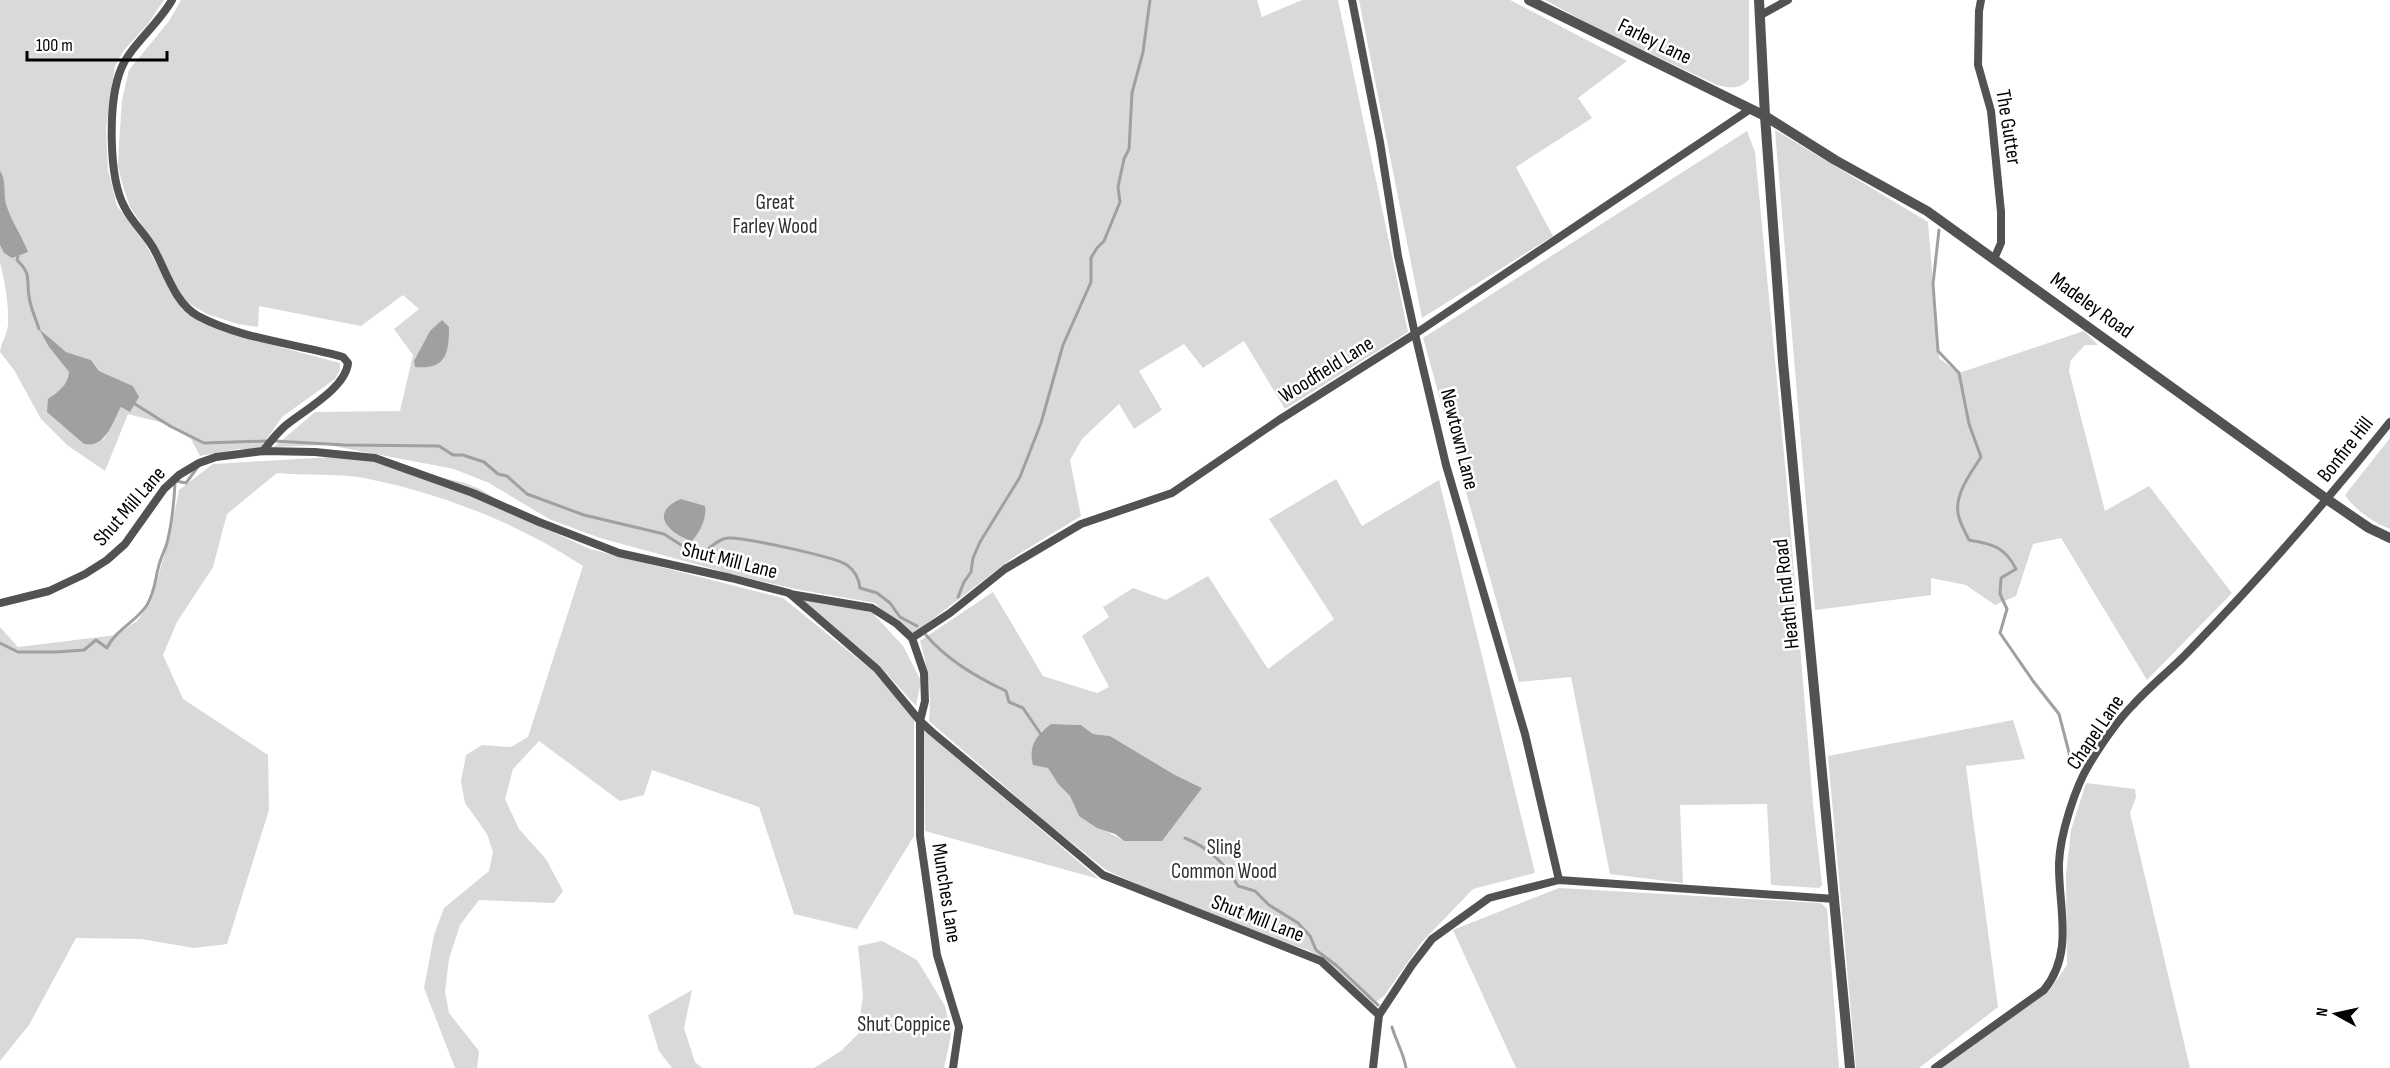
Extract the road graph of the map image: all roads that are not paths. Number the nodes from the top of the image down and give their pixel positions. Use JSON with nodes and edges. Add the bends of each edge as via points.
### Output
{"nodes":[{"id":1,"x":172,"y":0,"type":"edge"},
{"id":2,"x":1352,"y":0,"type":"edge"},
{"id":3,"x":1529,"y":0,"type":"edge"},
{"id":4,"x":1759,"y":0,"type":"edge"},
{"id":5,"x":1788,"y":0,"type":"edge"},
{"id":6,"x":1981,"y":0,"type":"edge"},
{"id":7,"x":1760,"y":16,"type":"junction"},
{"id":8,"x":1749,"y":110,"type":"junction"},
{"id":9,"x":1765,"y":116,"type":"junction"},
{"id":10,"x":1994,"y":259,"type":"junction"},
{"id":11,"x":1415,"y":334,"type":"junction"},
{"id":12,"x":2390,"y":422,"type":"edge"},
{"id":13,"x":265,"y":449,"type":"junction"},
{"id":14,"x":2328,"y":500,"type":"junction"},
{"id":15,"x":2390,"y":538,"type":"edge"},
{"id":16,"x":789,"y":593,"type":"junction"},
{"id":17,"x":0,"y":603,"type":"edge"},
{"id":18,"x":912,"y":638,"type":"junction"},
{"id":19,"x":920,"y":721,"type":"junction"},
{"id":20,"x":1559,"y":880,"type":"junction"},
{"id":21,"x":1835,"y":899,"type":"junction"},
{"id":22,"x":1379,"y":1015,"type":"junction"},
{"id":23,"x":953,"y":1068,"type":"edge"},
{"id":24,"x":1373,"y":1068,"type":"edge"},
{"id":25,"x":1850,"y":1068,"type":"edge"},
{"id":26,"x":1935,"y":1068,"type":"edge"}],
"edges":[{"from":1,"to":13,"type":"street","via":[[120,72],[112,139],[116,188],[124,207],[154,249],[179,298],[191,311],[224,326],[346,361],[347,370],[334,387]]},
{"from":2,"to":11,"type":"street","name":"Newtown Lane"},
{"from":3,"to":8,"type":"street","name":"Farley Lane"},
{"from":4,"to":7,"type":"street","name":"Heath End Road"},
{"from":5,"to":7,"type":"street"},
{"from":6,"to":10,"type":"street","name":"The Gutter","via":[[1978,65],[1991,111],[2001,212],[2001,243]]},
{"from":7,"to":9,"type":"street","name":"Heath End Road"},
{"from":8,"to":9,"type":"street","name":"Farley Lane"},
{"from":8,"to":11,"type":"street","name":"Woodfield Lane"},
{"from":9,"to":10,"type":"street","name":"Madeley Road","via":[[1927,211]]},
{"from":9,"to":21,"type":"street","name":"Heath End Road","via":[[1783,362]]},
{"from":10,"to":14,"type":"street","name":"Madeley Road"},
{"from":11,"to":18,"type":"street","name":"Woodfield Lane","via":[[1172,494],[1081,524],[1005,569]]},
{"from":11,"to":20,"type":"street","name":"Newtown Lane","via":[[1446,465],[1525,734]]},
{"from":12,"to":14,"type":"street","name":"Bonfire Hill"},
{"from":13,"to":16,"type":"street","name":"Shut Mill Lane","via":[[375,458],[619,553]]},
{"from":13,"to":17,"type":"street","name":"Shut Mill Lane","via":[[199,463],[164,489],[125,544],[107,560],[49,591]]},
{"from":14,"to":15,"type":"street","name":"Madeley Road"},
{"from":14,"to":26,"type":"street","name":"Chapel Lane","via":[[2188,652],[2132,706],[2090,764],[2063,835],[2059,865],[2062,950],[2052,980],[2044,990]]},
{"from":16,"to":18,"type":"street","via":[[872,608]]},
{"from":16,"to":19,"type":"street","name":"Shut Mill Lane","via":[[877,669]]},
{"from":18,"to":19,"type":"street","via":[[924,673],[925,701]]},
{"from":19,"to":22,"type":"street","name":"Shut Mill Lane","via":[[1103,875],[1321,961]]},
{"from":19,"to":23,"type":"street","name":"Munches Lane","via":[[920,836],[938,954],[959,1027]]},
{"from":20,"to":21,"type":"street"},
{"from":20,"to":22,"type":"street","via":[[1489,898],[1432,939]]},
{"from":21,"to":25,"type":"street","name":"Heath End Road"},
{"from":22,"to":24,"type":"street"}]}
